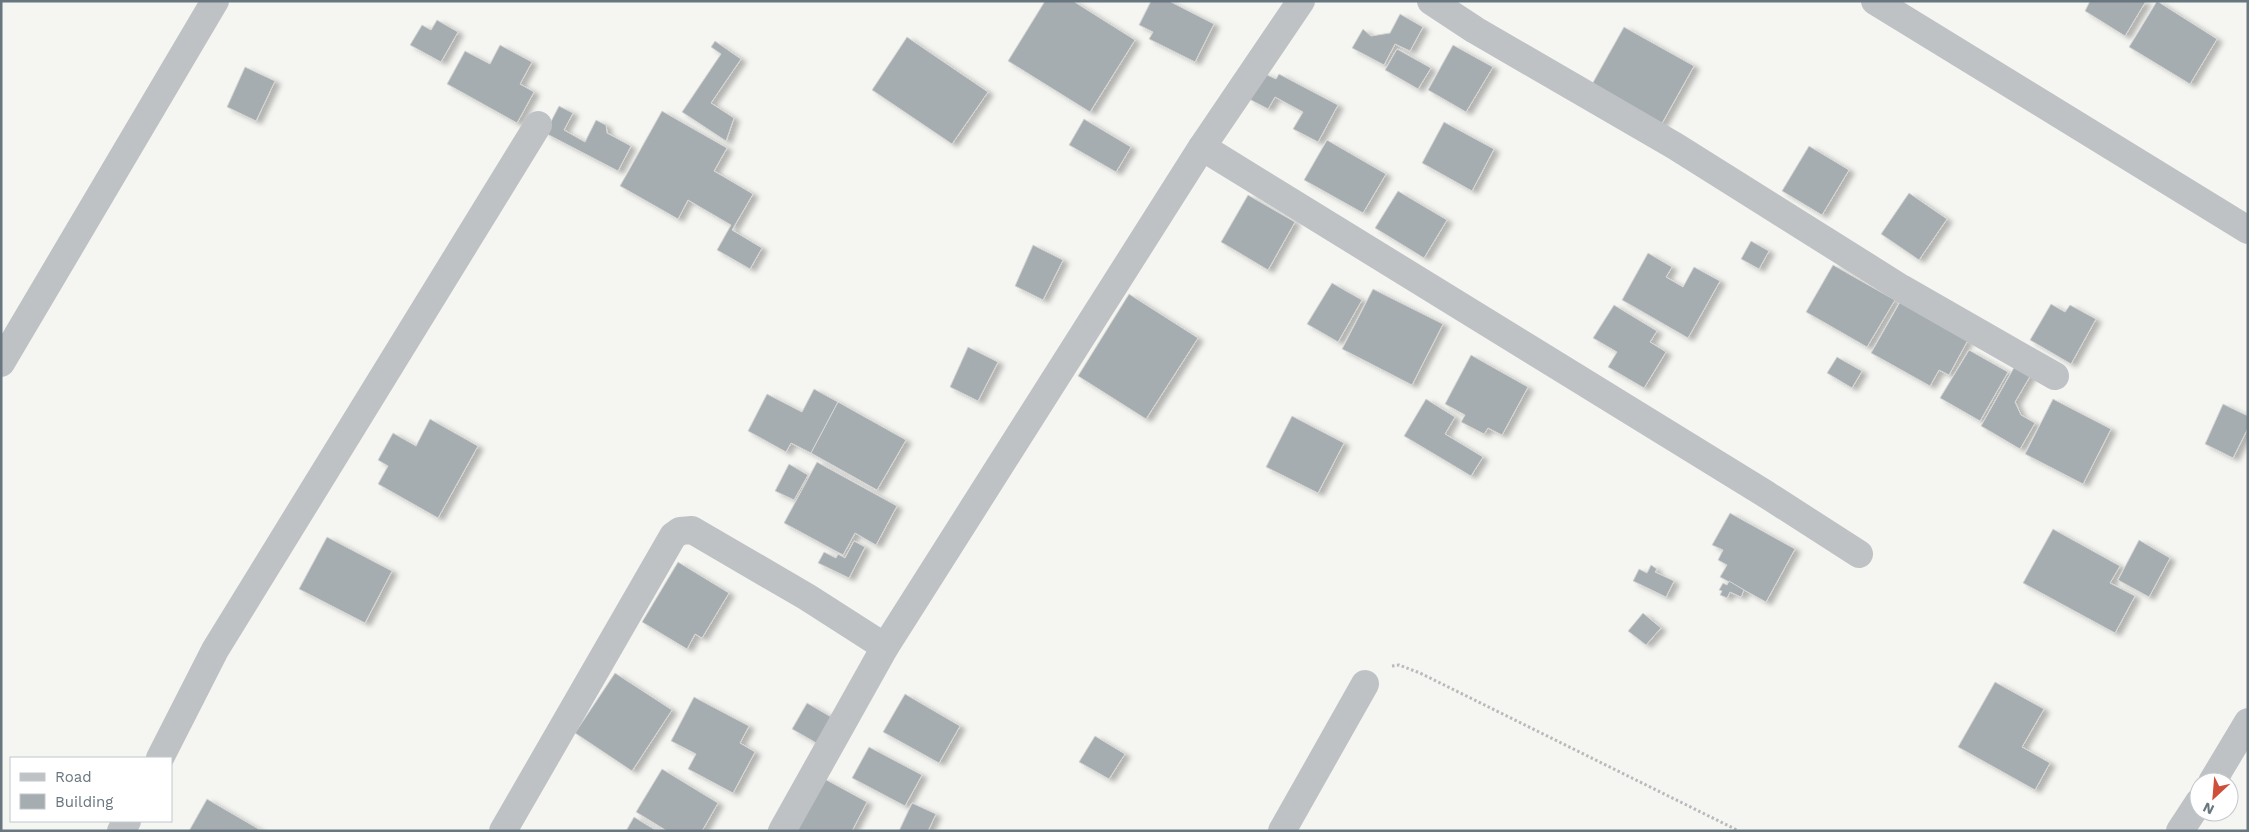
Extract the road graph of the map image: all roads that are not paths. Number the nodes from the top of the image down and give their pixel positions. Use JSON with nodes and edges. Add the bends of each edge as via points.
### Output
{"nodes":[{"id":1,"x":215,"y":1,"type":"edge"},
{"id":2,"x":1301,"y":1,"type":"edge"},
{"id":3,"x":1431,"y":1,"type":"edge"},
{"id":4,"x":1875,"y":1,"type":"edge"},
{"id":5,"x":538,"y":125,"type":"dead end"},
{"id":6,"x":1202,"y":147,"type":"junction"},
{"id":7,"x":2248,"y":230,"type":"edge"},
{"id":8,"x":1,"y":364,"type":"edge"},
{"id":9,"x":2055,"y":376,"type":"dead end"},
{"id":10,"x":1859,"y":554,"type":"dead end"},
{"id":11,"x":885,"y":647,"type":"junction"},
{"id":12,"x":1365,"y":684,"type":"road end"},
{"id":13,"x":2248,"y":722,"type":"edge"},
{"id":14,"x":161,"y":757,"type":"edge"},
{"id":15,"x":2218,"y":772,"type":"edge"},
{"id":16,"x":2189,"y":817,"type":"edge"},
{"id":17,"x":503,"y":831,"type":"edge"},
{"id":18,"x":782,"y":831,"type":"edge"},
{"id":19,"x":1282,"y":831,"type":"edge"},
{"id":20,"x":2180,"y":831,"type":"edge"}],
"edges":[{"from":1,"to":8,"type":"street"},
{"from":2,"to":6,"type":"street"},
{"from":3,"to":9,"type":"street","via":[[1675,146],[1901,288]]},
{"from":4,"to":7,"type":"street"},
{"from":5,"to":14,"type":"street","via":[[220,642]]},
{"from":6,"to":10,"type":"street"},
{"from":6,"to":11,"type":"street"},
{"from":11,"to":17,"type":"street","via":[[807,596],[692,530],[680,530],[663,553]]},
{"from":11,"to":18,"type":"street"},
{"from":12,"to":19,"type":"street"},
{"from":13,"to":15,"type":"street"},
{"from":16,"to":20,"type":"street"}]}
